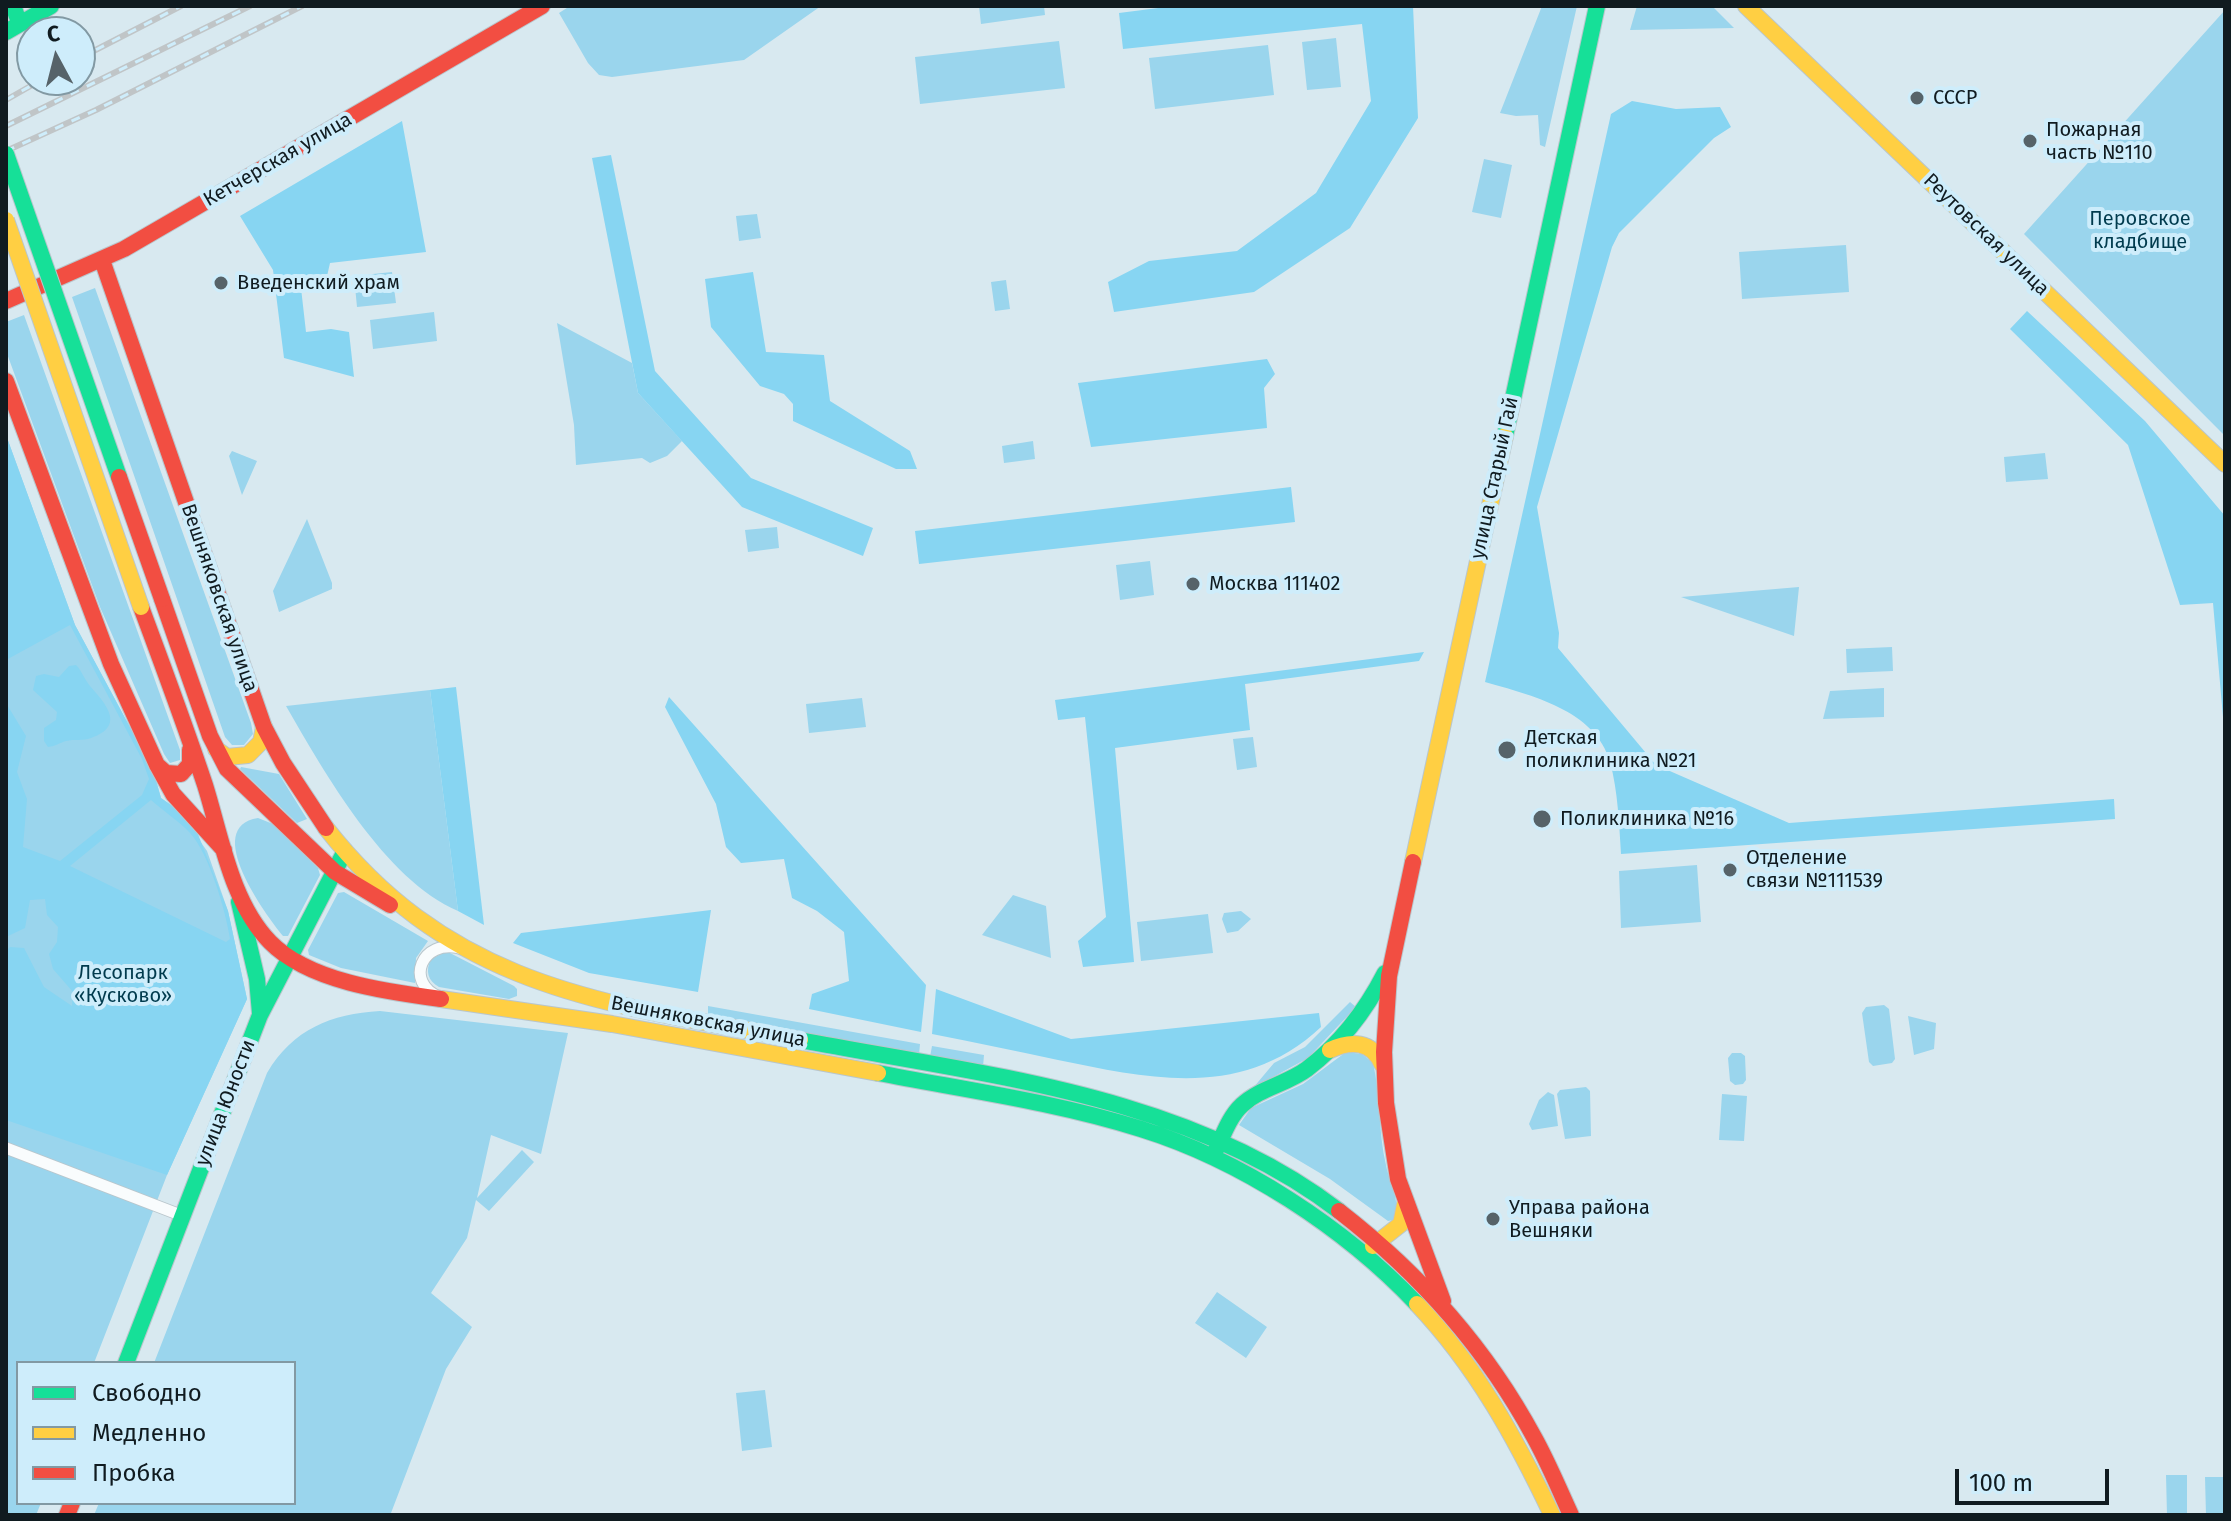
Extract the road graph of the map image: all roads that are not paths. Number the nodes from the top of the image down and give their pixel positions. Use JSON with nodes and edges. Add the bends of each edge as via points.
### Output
{"nodes":[{"id":1,"x":13,"y":6,"type":"edge"},
{"id":2,"x":51,"y":6,"type":"edge"},
{"id":3,"x":542,"y":6,"type":"edge"},
{"id":4,"x":1597,"y":6,"type":"edge"},
{"id":5,"x":1746,"y":6,"type":"edge"},
{"id":6,"x":13,"y":28,"type":"edge"},
{"id":7,"x":6,"y":154,"type":"edge"},
{"id":8,"x":6,"y":220,"type":"edge"},
{"id":9,"x":102,"y":260,"type":"junction"},
{"id":10,"x":6,"y":301,"type":"edge"},
{"id":11,"x":6,"y":381,"type":"edge"},
{"id":12,"x":2225,"y":464,"type":"edge"},
{"id":13,"x":181,"y":713,"type":"junction"},
{"id":14,"x":266,"y":733,"type":"junction"},
{"id":15,"x":213,"y":745,"type":"junction"},
{"id":16,"x":157,"y":765,"type":"junction"},
{"id":17,"x":345,"y":851,"type":"junction"},
{"id":18,"x":228,"y":854,"type":"junction"},
{"id":19,"x":335,"y":872,"type":"junction"},
{"id":20,"x":234,"y":877,"type":"junction"},
{"id":21,"x":416,"y":919,"type":"junction"},
{"id":22,"x":464,"y":949,"type":"junction"},
{"id":23,"x":1394,"y":949,"type":"junction"},
{"id":24,"x":290,"y":958,"type":"junction"},
{"id":25,"x":446,"y":999,"type":"junction"},
{"id":26,"x":260,"y":1015,"type":"junction"},
{"id":27,"x":1325,"y":1053,"type":"junction"},
{"id":28,"x":1383,"y":1071,"type":"junction"},
{"id":29,"x":1011,"y":1080,"type":"junction"},
{"id":30,"x":1007,"y":1098,"type":"junction"},
{"id":31,"x":1220,"y":1141,"type":"junction"},
{"id":32,"x":6,"y":1148,"type":"edge"},
{"id":33,"x":1212,"y":1159,"type":"junction"},
{"id":34,"x":1404,"y":1198,"type":"junction"},
{"id":35,"x":183,"y":1216,"type":"junction"},
{"id":36,"x":1381,"y":1241,"type":"junction"},
{"id":37,"x":1365,"y":1252,"type":"junction"},
{"id":38,"x":1447,"y":1310,"type":"junction"},
{"id":39,"x":127,"y":1361,"type":"edge"},
{"id":40,"x":1552,"y":1515,"type":"edge"},
{"id":41,"x":1571,"y":1515,"type":"edge"}],
"edges":[{"from":1,"to":6,"type":"main road"},
{"from":2,"to":6,"type":"main road"},
{"from":3,"to":9,"type":"main road","name":"Кетчерская улица"},
{"from":4,"to":23,"type":"main road","name":"улица Старый Гай"},
{"from":5,"to":12,"type":"main road","name":"Реутовская улица"},
{"from":7,"to":15,"type":"main road","bridge":true},
{"from":8,"to":13,"type":"main road","bridge":true},
{"from":9,"to":10,"type":"main road","name":"Кетчерская улица"},
{"from":9,"to":14,"type":"main road","name":"Вешняковская улица"},
{"from":11,"to":16,"type":"main road","name":"Вешняковская улица","via":[[111,664]]},
{"from":13,"to":16,"type":"main road","via":[[190,764],[173,775]]},
{"from":13,"to":18,"type":"main road"},
{"from":14,"to":15,"type":"main road","via":[[256,750],[242,757],[227,757]]},
{"from":14,"to":17,"type":"main road","name":"Вешняковская улица","via":[[314,812]]},
{"from":15,"to":19,"type":"main road","via":[[232,775]]},
{"from":16,"to":18,"type":"main road","name":"Вешняковская улица","via":[[173,794]]},
{"from":17,"to":19,"type":"main road","name":"улица Юности"},
{"from":17,"to":21,"type":"main road","name":"Вешняковская улица"},
{"from":18,"to":20,"type":"main road","name":"Вешняковская улица"},
{"from":19,"to":21,"type":"main road"},
{"from":19,"to":24,"type":"main road","name":"улица Юности"},
{"from":20,"to":24,"type":"main road","name":"Вешняковская улица","via":[[262,932]]},
{"from":20,"to":26,"type":"main road"},
{"from":21,"to":22,"type":"main road","name":"Вешняковская улица"},
{"from":22,"to":25,"type":"street","via":[[441,947],[422,962],[424,985]]},
{"from":22,"to":29,"type":"main road","name":"Вешняковская улица","via":[[524,977],[604,1001]]},
{"from":23,"to":27,"type":"main road","name":"улица Старый Гай","via":[[1366,1004]]},
{"from":23,"to":28,"type":"main road","name":"улица Старый Гай"},
{"from":24,"to":25,"type":"main road","name":"Вешняковская улица","via":[[338,978]]},
{"from":24,"to":26,"type":"main road","name":"улица Юности"},
{"from":25,"to":30,"type":"main road","name":"Вешняковская улица","via":[[615,1023]]},
{"from":26,"to":35,"type":"main road","name":"улица Юности"},
{"from":27,"to":28,"type":"main road","name":"улица Старый Гай","via":[[1344,1044],[1364,1044],[1378,1054]]},
{"from":27,"to":31,"type":"main road","name":"улица Старый Гай","via":[[1292,1079],[1245,1103]]},
{"from":28,"to":34,"type":"main road","name":"улица Старый Гай"},
{"from":29,"to":30,"type":"street","via":[[1018,1091]]},
{"from":29,"to":31,"type":"main road","name":"Вешняковская улица","via":[[1145,1110]]},
{"from":30,"to":33,"type":"main road","name":"Вешняковская улица","via":[[1140,1128]]},
{"from":31,"to":33,"type":"main road","name":"улица Старый Гай"},
{"from":31,"to":36,"type":"main road","name":"Вешняковская улица","via":[[1322,1195]]},
{"from":32,"to":35,"type":"street"},
{"from":33,"to":37,"type":"main road","name":"Вешняковская улица","via":[[1302,1206]]},
{"from":34,"to":36,"type":"main road","via":[[1401,1224]]},
{"from":34,"to":38,"type":"main road","name":"улица Старый Гай"},
{"from":35,"to":39,"type":"main road","name":"улица Юности"},
{"from":36,"to":37,"type":"main road"},
{"from":36,"to":38,"type":"main road","name":"Вешняковская улица"},
{"from":37,"to":40,"type":"main road","name":"Вешняковская улица","via":[[1421,1305],[1466,1359],[1516,1440]]},
{"from":38,"to":41,"type":"main road","name":"Вешняковская улица","via":[[1521,1412]]}]}
